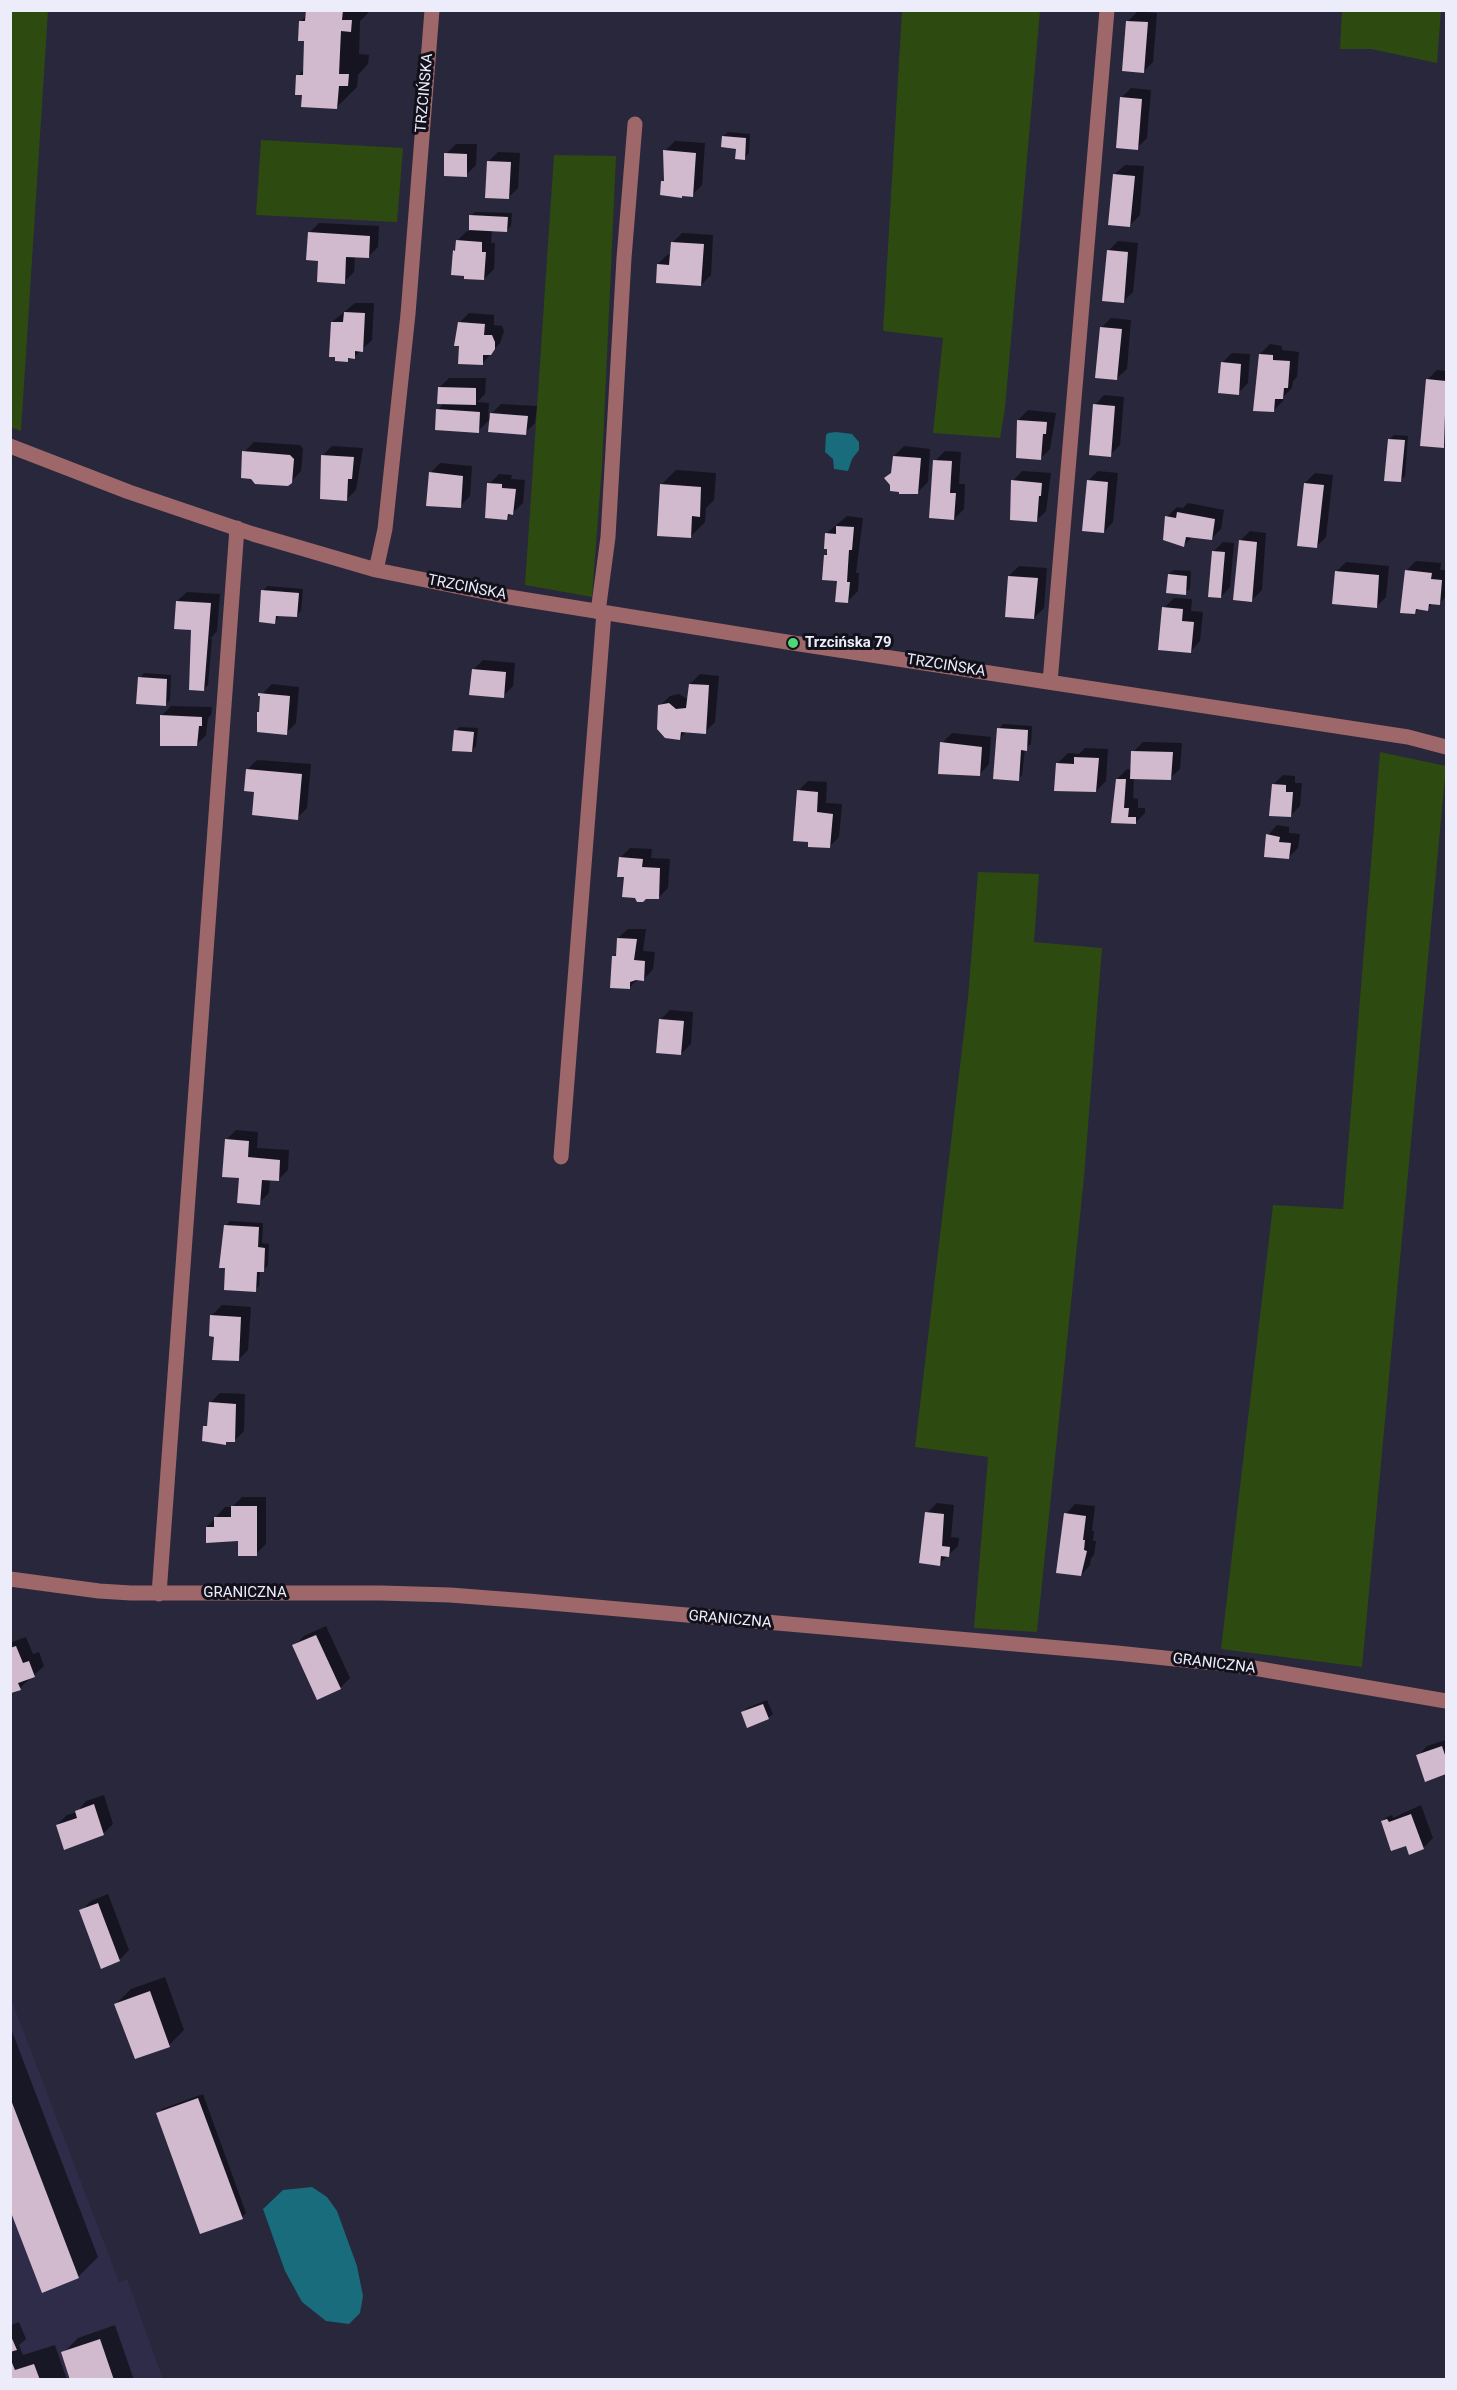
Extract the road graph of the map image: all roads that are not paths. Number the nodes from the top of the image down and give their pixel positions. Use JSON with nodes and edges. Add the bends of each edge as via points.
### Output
{"nodes":[{"id":1,"x":432,"y":10,"type":"edge"},
{"id":2,"x":1107,"y":10,"type":"edge"},
{"id":3,"x":635,"y":124,"type":"dead end"},
{"id":4,"x":10,"y":447,"type":"edge"},
{"id":5,"x":237,"y":528,"type":"junction"},
{"id":6,"x":376,"y":570,"type":"junction"},
{"id":7,"x":601,"y":612,"type":"junction"},
{"id":8,"x":1050,"y":682,"type":"junction"},
{"id":9,"x":1446,"y":747,"type":"edge"},
{"id":10,"x":561,"y":1157,"type":"dead end"},
{"id":11,"x":10,"y":1579,"type":"edge"},
{"id":12,"x":159,"y":1594,"type":"junction"},
{"id":13,"x":1446,"y":1701,"type":"edge"}],
"edges":[{"from":1,"to":6,"type":"street","name":"TRZCIŃSKA","via":[[408,314],[385,529]]},
{"from":2,"to":8,"type":"street"},
{"from":3,"to":7,"type":"street"},
{"from":4,"to":5,"type":"street","name":"TRZCIŃSKA"},
{"from":5,"to":6,"type":"street","name":"TRZCIŃSKA"},
{"from":5,"to":12,"type":"street"},
{"from":6,"to":7,"type":"street","name":"TRZCIŃSKA"},
{"from":7,"to":8,"type":"street","name":"TRZCIŃSKA"},
{"from":7,"to":10,"type":"street"},
{"from":8,"to":9,"type":"street","name":"TRZCIŃSKA","via":[[1408,737]]},
{"from":11,"to":12,"type":"street","name":"GRANICZNA","via":[[99,1592]]},
{"from":12,"to":13,"type":"street","name":"GRANICZNA","via":[[381,1593],[483,1597],[1151,1656],[1242,1666]]}]}
